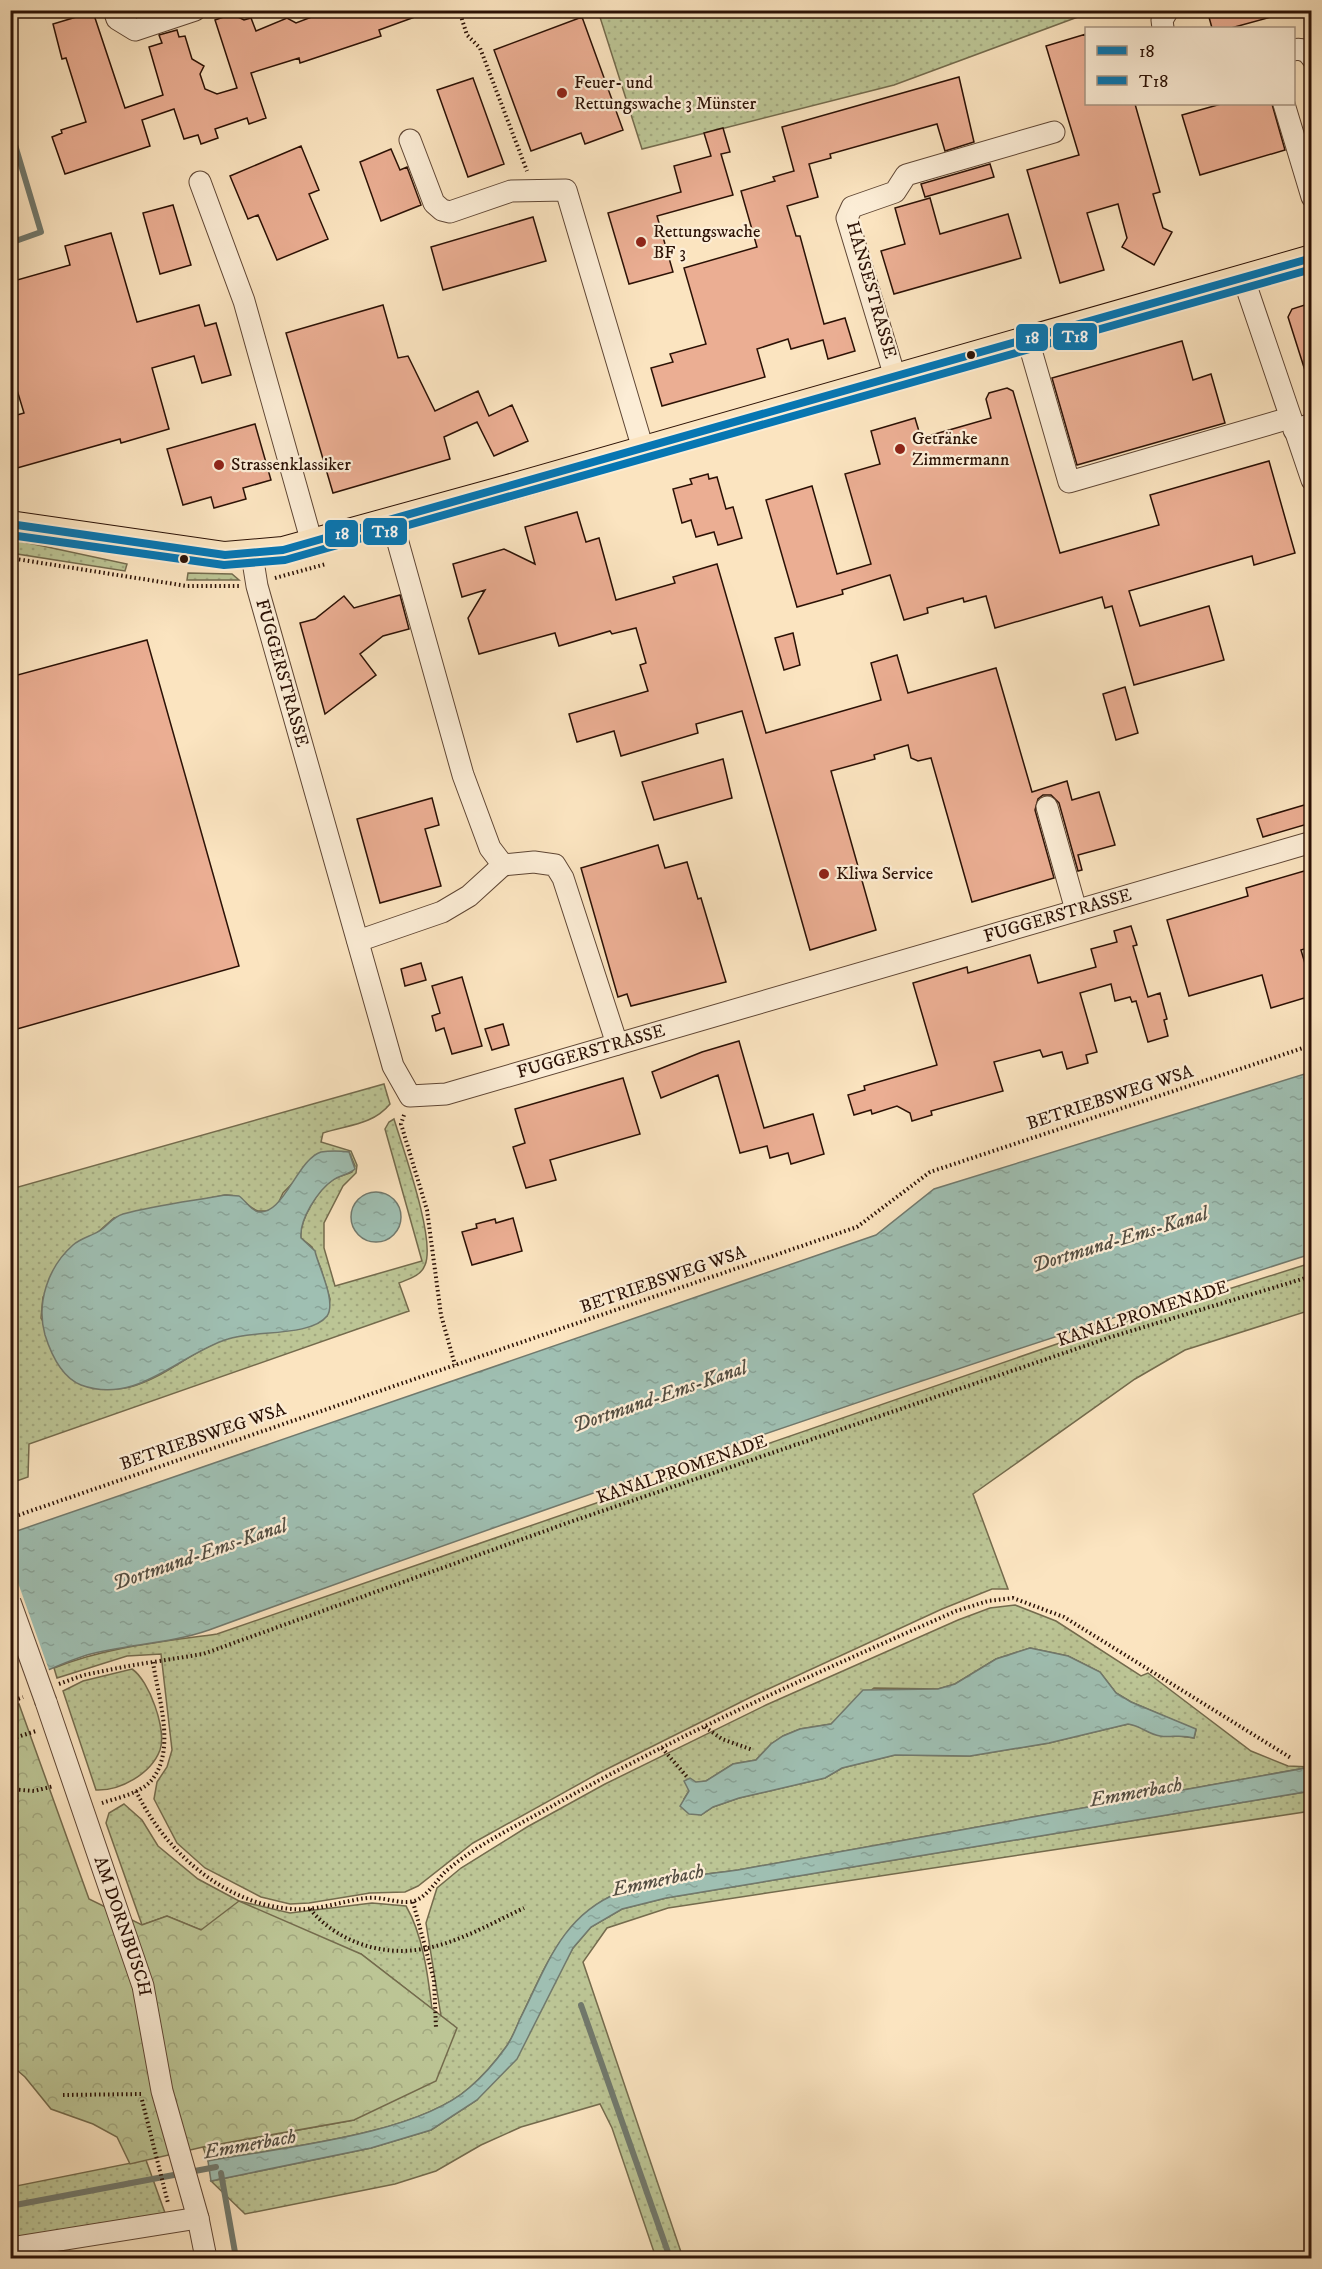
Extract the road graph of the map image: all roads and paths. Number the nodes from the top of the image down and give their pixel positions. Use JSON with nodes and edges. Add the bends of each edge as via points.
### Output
{"nodes":[{"id":1,"x":114,"y":10,"type":"edge"},
{"id":2,"x":195,"y":10,"type":"edge"},
{"id":3,"x":459,"y":10,"type":"edge"},
{"id":4,"x":1168,"y":10,"type":"edge"},
{"id":5,"x":1163,"y":27,"type":"edge"},
{"id":6,"x":1295,"y":49,"type":"edge"},
{"id":7,"x":1311,"y":58,"type":"edge"},
{"id":8,"x":1284,"y":105,"type":"edge"},
{"id":9,"x":1054,"y":132,"type":"dead end"},
{"id":10,"x":410,"y":140,"type":"dead end"},
{"id":11,"x":530,"y":181,"type":"dead end"},
{"id":12,"x":200,"y":182,"type":"dead end"},
{"id":13,"x":1311,"y":197,"type":"edge"},
{"id":14,"x":1311,"y":258,"type":"edge"},
{"id":15,"x":1243,"y":278,"type":"junction"},
{"id":16,"x":1028,"y":340,"type":"junction"},
{"id":17,"x":895,"y":377,"type":"junction"},
{"id":18,"x":1299,"y":424,"type":"edge"},
{"id":19,"x":643,"y":449,"type":"junction"},
{"id":20,"x":1308,"y":457,"type":"edge"},
{"id":21,"x":1311,"y":480,"type":"edge"},
{"id":22,"x":392,"y":521,"type":"junction"},
{"id":23,"x":10,"y":524,"type":"edge"},
{"id":24,"x":312,"y":543,"type":"junction"},
{"id":25,"x":252,"y":555,"type":"junction"},
{"id":26,"x":1047,"y":807,"type":"dead end"},
{"id":27,"x":1311,"y":842,"type":"edge"},
{"id":28,"x":503,"y":865,"type":"junction"},
{"id":29,"x":1076,"y":910,"type":"junction"},
{"id":30,"x":358,"y":941,"type":"junction"},
{"id":31,"x":617,"y":1044,"type":"junction"},
{"id":32,"x":1311,"y":1045,"type":"edge"},
{"id":33,"x":410,"y":1096,"type":"junction"},
{"id":34,"x":1311,"y":1276,"type":"edge"},
{"id":35,"x":455,"y":1365,"type":"junction"},
{"id":36,"x":10,"y":1518,"type":"edge"},
{"id":37,"x":10,"y":1602,"type":"edge"},
{"id":38,"x":153,"y":1662,"type":"junction"},
{"id":39,"x":60,"y":1684,"type":"dead end"},
{"id":40,"x":705,"y":1727,"type":"junction"},
{"id":41,"x":29,"y":1733,"type":"dead end"},
{"id":42,"x":10,"y":1736,"type":"edge"},
{"id":43,"x":662,"y":1748,"type":"junction"},
{"id":44,"x":753,"y":1750,"type":"dead end"},
{"id":45,"x":1291,"y":1758,"type":"dead end"},
{"id":46,"x":688,"y":1778,"type":"dead end"},
{"id":47,"x":57,"y":1786,"type":"dead end"},
{"id":48,"x":10,"y":1789,"type":"edge"},
{"id":49,"x":136,"y":1791,"type":"junction"},
{"id":50,"x":84,"y":1809,"type":"junction"},
{"id":51,"x":413,"y":1902,"type":"junction"},
{"id":52,"x":524,"y":1908,"type":"dead end"},
{"id":53,"x":310,"y":1909,"type":"junction"},
{"id":54,"x":425,"y":1950,"type":"junction"},
{"id":55,"x":435,"y":2028,"type":"dead end"},
{"id":56,"x":63,"y":2094,"type":"dead end"},
{"id":57,"x":141,"y":2094,"type":"dead end"},
{"id":58,"x":151,"y":2144,"type":"dead end"},
{"id":59,"x":170,"y":2212,"type":"dead end"},
{"id":60,"x":196,"y":2212,"type":"junction"},
{"id":61,"x":10,"y":2248,"type":"edge"},
{"id":62,"x":206,"y":2259,"type":"edge"}],
"edges":[{"from":1,"to":2,"type":"street","via":[[117,19],[135,30]]},
{"from":3,"to":11,"type":"path","via":[[467,35],[480,48]]},
{"from":4,"to":5,"type":"street"},
{"from":6,"to":7,"type":"street","via":[[1309,53]]},
{"from":8,"to":13,"type":"street"},
{"from":9,"to":17,"type":"street","name":"HANSESTRASSE","via":[[906,175],[895,192],[852,207],[847,218]]},
{"from":10,"to":19,"type":"street","via":[[434,203],[442,210],[450,212],[511,191],[567,190]]},
{"from":12,"to":24,"type":"street","via":[[244,301]]},
{"from":14,"to":15,"type":"main road","name":"HANSESTRASSE"},
{"from":15,"to":16,"type":"main road","name":"HANSESTRASSE"},
{"from":15,"to":18,"type":"street"},
{"from":16,"to":17,"type":"main road","name":"HANSESTRASSE"},
{"from":16,"to":18,"type":"street","via":[[1069,482]]},
{"from":17,"to":19,"type":"main road","name":"HANSESTRASSE"},
{"from":18,"to":20,"type":"street"},
{"from":19,"to":22,"type":"main road","name":"HANSESTRASSE"},
{"from":20,"to":21,"type":"street"},
{"from":22,"to":24,"type":"main road","name":"HANSESTRASSE"},
{"from":22,"to":28,"type":"street","via":[[463,775],[490,848]]},
{"from":23,"to":25,"type":"main road","name":"HANSESTRASSE","via":[[225,555]]},
{"from":24,"to":25,"type":"main road","name":"HANSESTRASSE"},
{"from":25,"to":30,"type":"street","name":"FUGGERSTRASSE","via":[[257,586]]},
{"from":26,"to":29,"type":"street"},
{"from":27,"to":29,"type":"street","name":"FUGGERSTRASSE"},
{"from":28,"to":30,"type":"street","via":[[469,896],[442,912]]},
{"from":28,"to":31,"type":"street","via":[[534,862],[555,866],[559,872]]},
{"from":29,"to":31,"type":"street","name":"FUGGERSTRASSE"},
{"from":30,"to":33,"type":"street","name":"FUGGERSTRASSE","via":[[393,1066]]},
{"from":31,"to":33,"type":"street","name":"FUGGERSTRASSE","via":[[446,1094]]},
{"from":32,"to":35,"type":"path","name":"BETRIEBSWEG WSA","via":[[930,1172],[857,1227]]},
{"from":33,"to":35,"type":"path","via":[[401,1124],[427,1210],[445,1334]]},
{"from":34,"to":38,"type":"path","name":"KANALPROMENADE","via":[[1100,1341],[570,1522],[273,1631],[203,1654]]},
{"from":35,"to":36,"type":"path","name":"BETRIEBSWEG WSA"},
{"from":37,"to":50,"type":"street","name":"AM DORNBUSCH","bridge":true},
{"from":38,"to":39,"type":"path","name":"KANALPROMENADE","via":[[84,1675]]},
{"from":38,"to":49,"type":"path","via":[[164,1748],[149,1783]]},
{"from":40,"to":43,"type":"path"},
{"from":40,"to":44,"type":"path","via":[[722,1739]]},
{"from":40,"to":45,"type":"path","via":[[957,1611],[1012,1598],[1064,1617]]},
{"from":41,"to":42,"type":"path","via":[[11,1739]]},
{"from":43,"to":46,"type":"path"},
{"from":43,"to":51,"type":"path","via":[[478,1847]]},
{"from":47,"to":48,"type":"path","via":[[34,1791]]},
{"from":49,"to":50,"type":"path"},
{"from":49,"to":53,"type":"path","via":[[148,1818],[200,1873],[256,1900],[290,1909]]},
{"from":50,"to":60,"type":"street","name":"AM DORNBUSCH","via":[[143,1986],[162,2091]]},
{"from":51,"to":53,"type":"path","via":[[370,1897]]},
{"from":51,"to":54,"type":"path"},
{"from":52,"to":54,"type":"path"},
{"from":53,"to":54,"type":"path","via":[[342,1937],[401,1953]]},
{"from":54,"to":55,"type":"path","via":[[434,1980]]},
{"from":56,"to":57,"type":"path"},
{"from":58,"to":59,"type":"path"},
{"from":60,"to":61,"type":"street"},
{"from":60,"to":62,"type":"street","name":"AM DORNBUSCH"}]}
